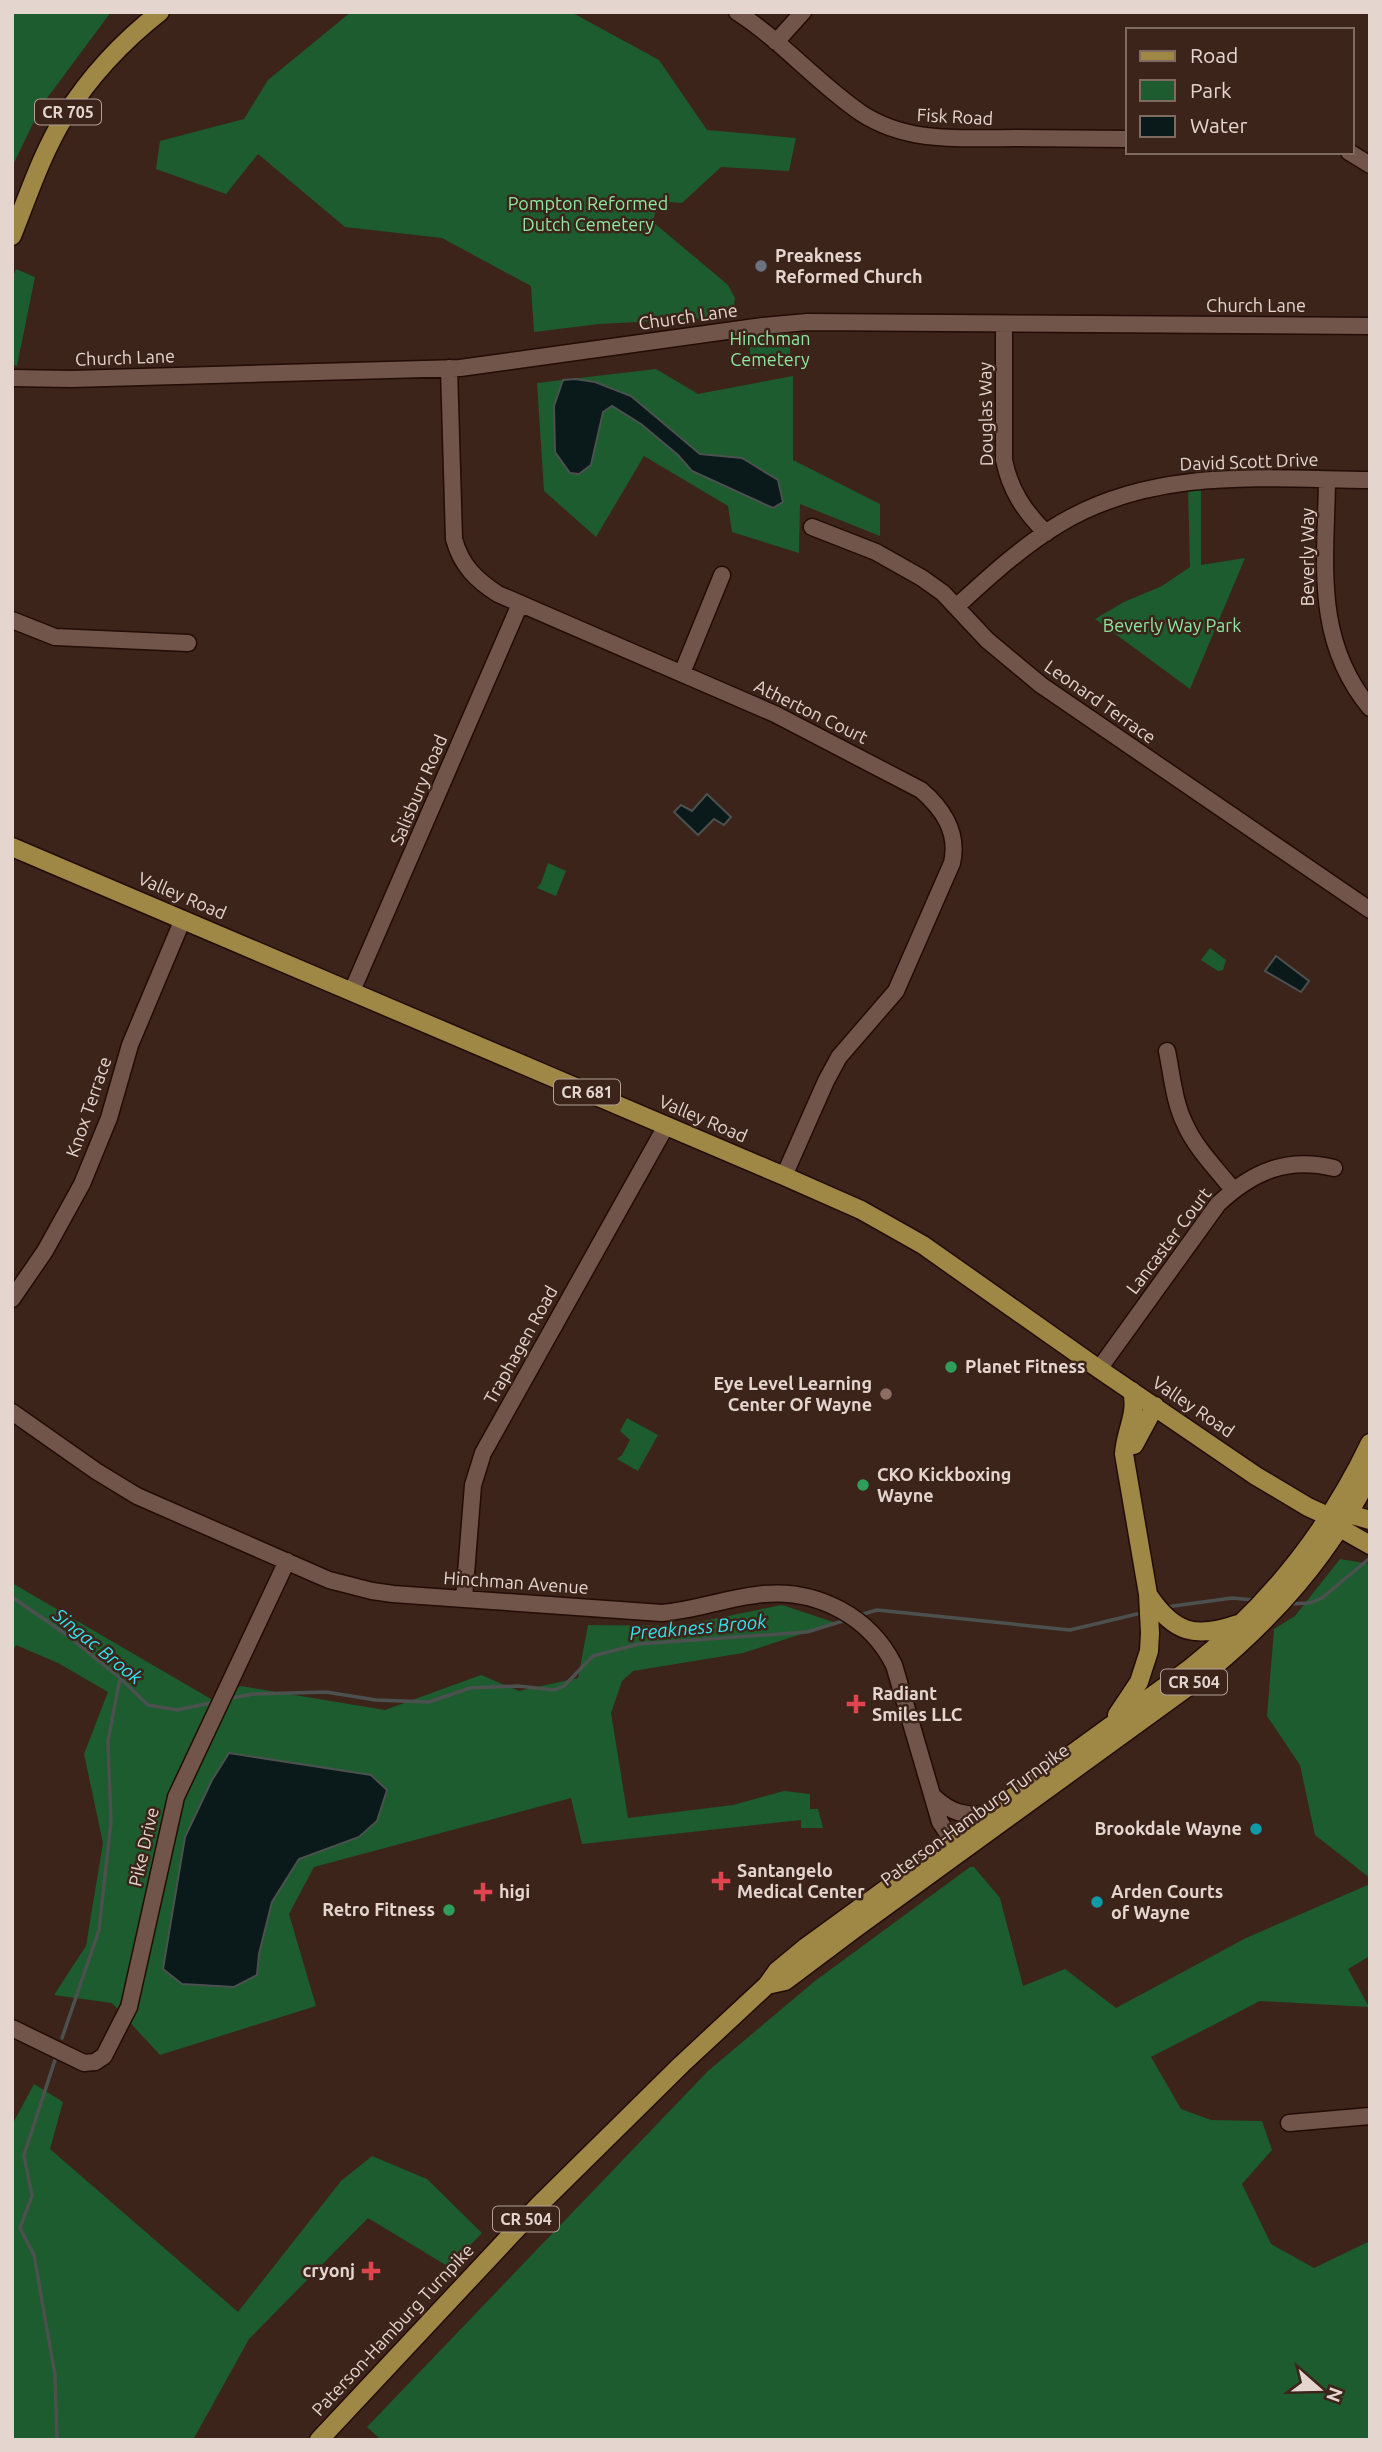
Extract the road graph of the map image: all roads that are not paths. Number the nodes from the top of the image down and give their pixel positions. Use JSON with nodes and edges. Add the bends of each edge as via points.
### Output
{"nodes":[{"id":1,"x":160,"y":12,"type":"edge"},
{"id":2,"x":737,"y":12,"type":"edge"},
{"id":3,"x":803,"y":12,"type":"edge"},
{"id":4,"x":776,"y":42,"type":"junction"},
{"id":5,"x":1126,"y":139,"type":"edge"},
{"id":6,"x":1352,"y":154,"type":"edge"},
{"id":7,"x":1370,"y":165,"type":"edge"},
{"id":8,"x":12,"y":236,"type":"edge"},
{"id":9,"x":1004,"y":324,"type":"junction"},
{"id":10,"x":1370,"y":326,"type":"edge"},
{"id":11,"x":449,"y":368,"type":"junction"},
{"id":12,"x":12,"y":378,"type":"edge"},
{"id":13,"x":1327,"y":480,"type":"junction"},
{"id":14,"x":1370,"y":480,"type":"edge"},
{"id":15,"x":812,"y":527,"type":"dead end"},
{"id":16,"x":1046,"y":533,"type":"junction"},
{"id":17,"x":722,"y":575,"type":"dead end"},
{"id":18,"x":520,"y":604,"type":"junction"},
{"id":19,"x":956,"y":607,"type":"junction"},
{"id":20,"x":12,"y":620,"type":"edge"},
{"id":21,"x":188,"y":643,"type":"dead end"},
{"id":22,"x":682,"y":673,"type":"junction"},
{"id":23,"x":1370,"y":708,"type":"edge"},
{"id":24,"x":12,"y":847,"type":"edge"},
{"id":25,"x":1370,"y":910,"type":"edge"},
{"id":26,"x":183,"y":919,"type":"junction"},
{"id":27,"x":352,"y":991,"type":"junction"},
{"id":28,"x":1167,"y":1051,"type":"dead end"},
{"id":29,"x":666,"y":1126,"type":"junction"},
{"id":30,"x":1334,"y":1168,"type":"dead end"},
{"id":31,"x":784,"y":1177,"type":"junction"},
{"id":32,"x":1233,"y":1190,"type":"junction"},
{"id":33,"x":12,"y":1299,"type":"edge"},
{"id":34,"x":1099,"y":1369,"type":"junction"},
{"id":35,"x":1132,"y":1391,"type":"junction"},
{"id":36,"x":1154,"y":1406,"type":"junction"},
{"id":37,"x":12,"y":1412,"type":"edge"},
{"id":38,"x":1370,"y":1443,"type":"edge"},
{"id":39,"x":1129,"y":1473,"type":"junction"},
{"id":40,"x":1370,"y":1475,"type":"edge"},
{"id":41,"x":1340,"y":1520,"type":"junction"},
{"id":42,"x":1370,"y":1520,"type":"edge"},
{"id":43,"x":1370,"y":1545,"type":"edge"},
{"id":44,"x":286,"y":1561,"type":"junction"},
{"id":45,"x":1148,"y":1594,"type":"junction"},
{"id":46,"x":464,"y":1599,"type":"junction"},
{"id":47,"x":1269,"y":1604,"type":"junction"},
{"id":48,"x":1244,"y":1622,"type":"junction"},
{"id":49,"x":1108,"y":1727,"type":"junction"},
{"id":50,"x":934,"y":1797,"type":"junction"},
{"id":51,"x":987,"y":1814,"type":"junction"},
{"id":52,"x":958,"y":1845,"type":"junction"},
{"id":53,"x":12,"y":2028,"type":"edge"},
{"id":54,"x":1370,"y":2116,"type":"edge"},
{"id":55,"x":1289,"y":2123,"type":"dead end"},
{"id":56,"x":319,"y":2440,"type":"edge"}],
"edges":[{"from":1,"to":8,"type":"main road","number":"CR 705","via":[[116,51],[69,110],[42,161]]},
{"from":2,"to":4,"type":"street","name":"Fisk Road"},
{"from":3,"to":4,"type":"street"},
{"from":4,"to":5,"type":"street","name":"Fisk Road","via":[[853,107],[904,132],[934,138]]},
{"from":6,"to":7,"type":"street"},
{"from":9,"to":10,"type":"street","name":"Church Lane"},
{"from":9,"to":11,"type":"street","name":"Church Lane","via":[[807,322]]},
{"from":9,"to":16,"type":"street","name":"Douglas Way","via":[[1004,460],[1013,492]]},
{"from":11,"to":12,"type":"street","name":"Church Lane"},
{"from":11,"to":18,"type":"street","name":"Atherton Court","via":[[454,539],[468,570],[485,586]]},
{"from":13,"to":14,"type":"street","name":"David Scott Drive"},
{"from":13,"to":16,"type":"street","name":"David Scott Drive","via":[[1236,478],[1172,484],[1114,498]]},
{"from":13,"to":23,"type":"street","name":"Beverly Way","via":[[1329,621],[1343,666]]},
{"from":15,"to":19,"type":"street","name":"Leonard Terrace","via":[[900,564]]},
{"from":16,"to":19,"type":"street","name":"David Scott Drive"},
{"from":17,"to":22,"type":"street"},
{"from":18,"to":22,"type":"street","name":"Atherton Court"},
{"from":18,"to":27,"type":"street","name":"Salisbury Road"},
{"from":19,"to":25,"type":"street","name":"Leonard Terrace","via":[[1041,685]]},
{"from":20,"to":21,"type":"street","via":[[55,637]]},
{"from":22,"to":31,"type":"street","name":"Atherton Court","via":[[787,720],[920,790],[943,812],[952,834],[952,863],[904,975],[885,1005],[839,1056]]},
{"from":24,"to":26,"type":"main road","name":"Valley Road","number":"CR 681"},
{"from":26,"to":27,"type":"main road","name":"Valley Road","number":"CR 681"},
{"from":26,"to":33,"type":"street","name":"Knox Terrace","via":[[130,1045],[109,1118],[82,1184]]},
{"from":27,"to":29,"type":"main road","name":"Valley Road","number":"CR 681"},
{"from":28,"to":32,"type":"street","via":[[1185,1126]]},
{"from":29,"to":31,"type":"main road","name":"Valley Road","number":"CR 681"},
{"from":29,"to":46,"type":"street","name":"Traphagen Road","via":[[484,1453],[471,1495]]},
{"from":30,"to":32,"type":"street","name":"Lancaster Court","via":[[1314,1163],[1275,1168]]},
{"from":31,"to":34,"type":"main road","name":"Valley Road","number":"CR 681","via":[[887,1223]]},
{"from":32,"to":34,"type":"street","name":"Lancaster Court","via":[[1218,1204]]},
{"from":34,"to":35,"type":"main road","name":"Valley Road","number":"CR 681"},
{"from":35,"to":36,"type":"main road","name":"Valley Road","number":"CR 681"},
{"from":35,"to":39,"type":"main road","via":[[1135,1411],[1124,1454]]},
{"from":36,"to":39,"type":"main road","via":[[1135,1443]]},
{"from":36,"to":41,"type":"main road","name":"Valley Road","number":"CR 681","via":[[1278,1490]]},
{"from":37,"to":44,"type":"street","name":"Hinchman Avenue","via":[[137,1496]]},
{"from":38,"to":41,"type":"main road","number":"CR 504","via":[[1347,1490]]},
{"from":39,"to":45,"type":"main road"},
{"from":40,"to":41,"type":"main road","name":"Paterson-Hamburg Turnpike","number":"CR 504"},
{"from":41,"to":42,"type":"main road","name":"Valley Road","number":"CR 681"},
{"from":41,"to":43,"type":"main road","name":"Valley Road","number":"CR 681"},
{"from":41,"to":47,"type":"main road","number":"CR 504","via":[[1296,1565]]},
{"from":41,"to":47,"type":"main road","name":"Paterson-Hamburg Turnpike","number":"CR 504","via":[[1291,1594]]},
{"from":44,"to":46,"type":"street","name":"Hinchman Avenue","via":[[329,1580],[372,1591]]},
{"from":44,"to":53,"type":"street","name":"Pike Drive","via":[[176,1797],[128,2007],[107,2052],[96,2062],[84,2063]]},
{"from":45,"to":48,"type":"main road","via":[[1172,1624],[1193,1632]]},
{"from":45,"to":49,"type":"main road","via":[[1146,1664]]},
{"from":46,"to":50,"type":"street","name":"Hinchman Avenue","via":[[662,1613],[761,1594],[815,1599],[855,1619],[877,1637],[894,1665]]},
{"from":47,"to":48,"type":"main road","number":"CR 504"},
{"from":47,"to":52,"type":"main road","name":"Paterson-Hamburg Turnpike","number":"CR 504","via":[[1236,1649],[1203,1676]]},
{"from":48,"to":49,"type":"main road","number":"CR 504"},
{"from":49,"to":51,"type":"main road","number":"CR 504"},
{"from":50,"to":51,"type":"street","via":[[955,1812]]},
{"from":50,"to":52,"type":"street","name":"Hinchman Avenue","via":[[940,1822]]},
{"from":51,"to":52,"type":"main road","number":"CR 504"},
{"from":52,"to":56,"type":"main road","name":"Paterson-Hamburg Turnpike","number":"CR 504","via":[[777,1971],[548,2196]]},
{"from":54,"to":55,"type":"street"}]}
